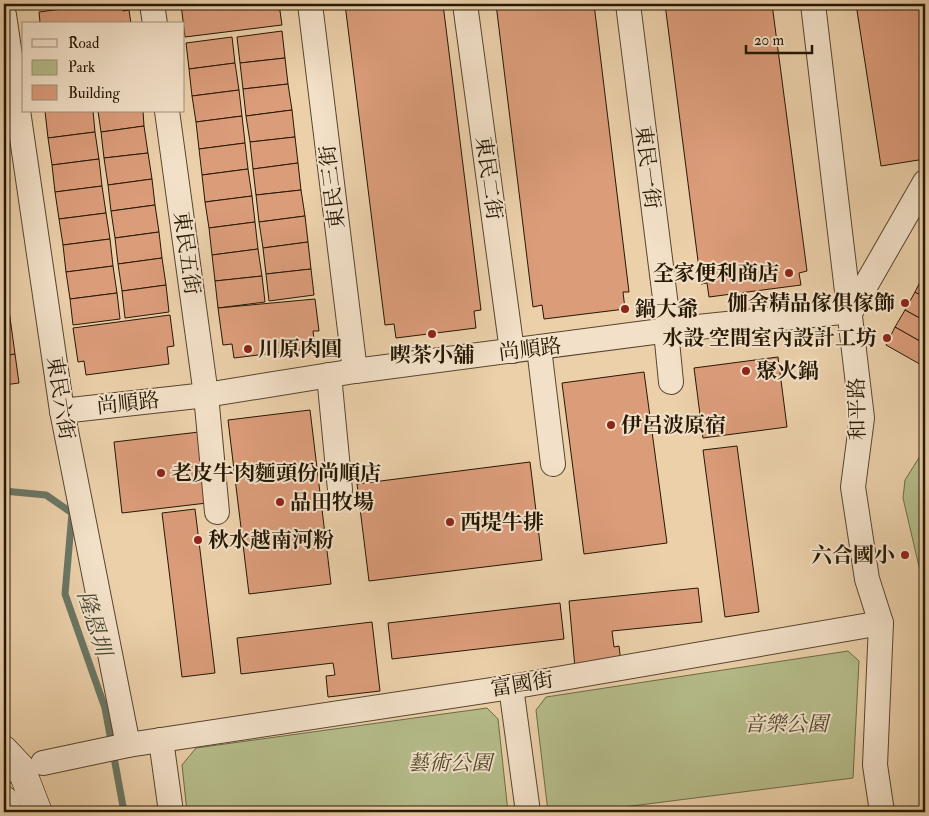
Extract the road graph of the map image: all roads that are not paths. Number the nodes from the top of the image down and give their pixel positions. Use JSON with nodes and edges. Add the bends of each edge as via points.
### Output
{"nodes":[{"id":1,"x":152,"y":4,"type":"edge"},
{"id":2,"x":310,"y":4,"type":"edge"},
{"id":3,"x":465,"y":4,"type":"edge"},
{"id":4,"x":628,"y":4,"type":"edge"},
{"id":5,"x":813,"y":4,"type":"edge"},
{"id":6,"x":4,"y":15,"type":"edge"},
{"id":7,"x":155,"y":22,"type":"edge"},
{"id":8,"x":167,"y":112,"type":"edge"},
{"id":9,"x":925,"y":182,"type":"edge"},
{"id":10,"x":851,"y":311,"type":"junction"},
{"id":11,"x":667,"y":331,"type":"junction"},
{"id":12,"x":540,"y":348,"type":"junction"},
{"id":13,"x":512,"y":351,"type":"junction"},
{"id":14,"x":354,"y":371,"type":"junction"},
{"id":15,"x":329,"y":375,"type":"junction"},
{"id":16,"x":671,"y":382,"type":"dead end"},
{"id":17,"x":206,"y":395,"type":"junction"},
{"id":18,"x":62,"y":411,"type":"junction"},
{"id":19,"x":553,"y":464,"type":"dead end"},
{"id":20,"x":340,"y":490,"type":"dead end"},
{"id":21,"x":217,"y":512,"type":"dead end"},
{"id":22,"x":881,"y":623,"type":"junction"},
{"id":23,"x":511,"y":687,"type":"junction"},
{"id":24,"x":161,"y":740,"type":"junction"},
{"id":25,"x":125,"y":746,"type":"junction"},
{"id":26,"x":18,"y":765,"type":"edge"},
{"id":27,"x":4,"y":800,"type":"edge"},
{"id":28,"x":8,"y":812,"type":"edge"},
{"id":29,"x":38,"y":812,"type":"edge"},
{"id":30,"x":171,"y":812,"type":"edge"},
{"id":31,"x":528,"y":812,"type":"edge"},
{"id":32,"x":882,"y":812,"type":"edge"}],
"edges":[{"from":1,"to":7,"type":"street"},
{"from":2,"to":14,"type":"street","name":"東民三街"},
{"from":3,"to":13,"type":"street","name":"東民二街"},
{"from":4,"to":11,"type":"street","name":"東民一街"},
{"from":5,"to":10,"type":"street","name":"和平路"},
{"from":6,"to":18,"type":"street","name":"東民六街"},
{"from":8,"to":17,"type":"street","name":"東民五街"},
{"from":9,"to":10,"type":"street"},
{"from":10,"to":11,"type":"street","name":"尚順路"},
{"from":10,"to":22,"type":"street","name":"和平路","via":[[862,418],[853,487],[867,579]]},
{"from":11,"to":12,"type":"street","name":"尚順路"},
{"from":11,"to":16,"type":"street","name":"東民一街"},
{"from":12,"to":13,"type":"street","name":"尚順路"},
{"from":12,"to":19,"type":"street"},
{"from":13,"to":14,"type":"street","name":"尚順路"},
{"from":14,"to":15,"type":"street","name":"尚順路"},
{"from":15,"to":17,"type":"street","name":"尚順路"},
{"from":15,"to":20,"type":"street"},
{"from":17,"to":18,"type":"street","name":"尚順路"},
{"from":17,"to":21,"type":"street","name":"東民五街"},
{"from":18,"to":25,"type":"street","name":"東民六街"},
{"from":22,"to":23,"type":"street","name":"富國街"},
{"from":22,"to":32,"type":"street","name":"和平路","via":[[875,764]]},
{"from":23,"to":24,"type":"street","name":"富國街"},
{"from":23,"to":31,"type":"street"},
{"from":24,"to":25,"type":"street"},
{"from":24,"to":30,"type":"street"},
{"from":25,"to":26,"type":"street"},
{"from":26,"to":29,"type":"street"},
{"from":27,"to":28,"type":"street"}]}
